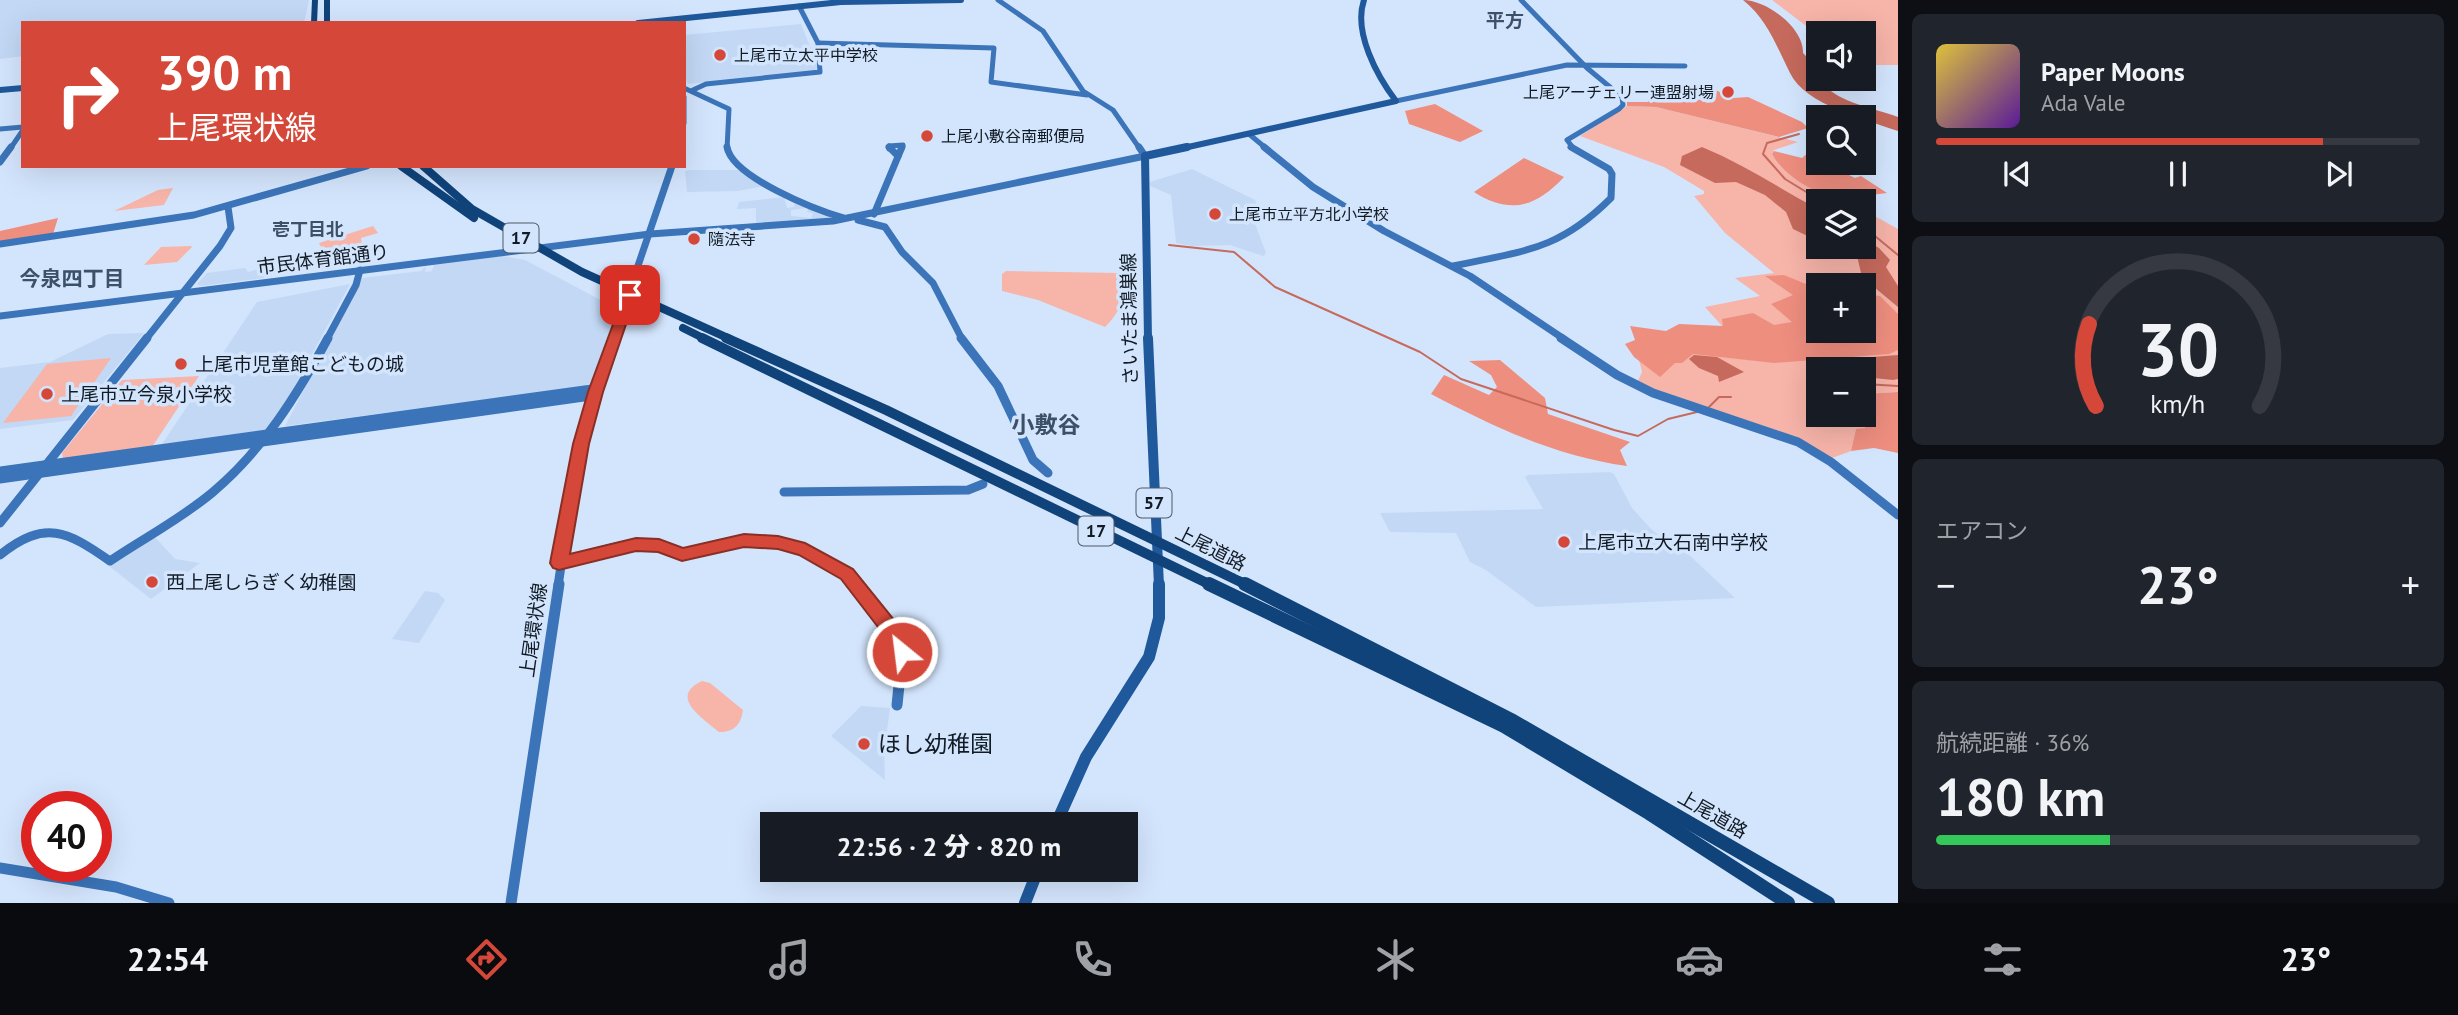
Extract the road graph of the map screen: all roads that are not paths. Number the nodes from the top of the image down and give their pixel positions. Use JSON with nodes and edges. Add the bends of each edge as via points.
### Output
{"nodes":[{"id":1,"x":315,"y":0,"type":"edge"},
{"id":2,"x":327,"y":0,"type":"edge"},
{"id":3,"x":858,"y":0,"type":"edge"},
{"id":4,"x":961,"y":0,"type":"edge"},
{"id":5,"x":998,"y":0,"type":"edge"},
{"id":6,"x":1364,"y":0,"type":"edge"},
{"id":7,"x":1521,"y":0,"type":"edge"},
{"id":8,"x":799,"y":6,"type":"junction"},
{"id":9,"x":314,"y":21,"type":"edge"},
{"id":10,"x":327,"y":21,"type":"edge"},
{"id":11,"x":668,"y":21,"type":"edge"},
{"id":12,"x":818,"y":44,"type":"junction"},
{"id":13,"x":1584,"y":63,"type":"junction"},
{"id":14,"x":1685,"y":66,"type":"dead end"},
{"id":15,"x":21,"y":88,"type":"edge"},
{"id":16,"x":686,"y":88,"type":"edge"},
{"id":17,"x":0,"y":90,"type":"edge"},
{"id":18,"x":694,"y":90,"type":"junction"},
{"id":19,"x":1087,"y":94,"type":"junction"},
{"id":20,"x":1396,"y":102,"type":"junction"},
{"id":21,"x":21,"y":128,"type":"edge"},
{"id":22,"x":0,"y":129,"type":"edge"},
{"id":23,"x":21,"y":131,"type":"edge"},
{"id":24,"x":1249,"y":134,"type":"junction"},
{"id":25,"x":898,"y":156,"type":"dead end"},
{"id":26,"x":1145,"y":156,"type":"junction"},
{"id":27,"x":0,"y":162,"type":"edge"},
{"id":28,"x":360,"y":168,"type":"edge"},
{"id":29,"x":404,"y":168,"type":"edge"},
{"id":30,"x":425,"y":168,"type":"edge"},
{"id":31,"x":671,"y":168,"type":"edge"},
{"id":32,"x":228,"y":207,"type":"junction"},
{"id":33,"x":874,"y":215,"type":"junction"},
{"id":34,"x":849,"y":219,"type":"junction"},
{"id":35,"x":650,"y":234,"type":"junction"},
{"id":36,"x":0,"y":244,"type":"edge"},
{"id":37,"x":533,"y":248,"type":"junction"},
{"id":38,"x":1453,"y":266,"type":"junction"},
{"id":39,"x":360,"y":270,"type":"junction"},
{"id":40,"x":183,"y":293,"type":"junction"},
{"id":41,"x":629,"y":299,"type":"junction"},
{"id":42,"x":0,"y":316,"type":"edge"},
{"id":43,"x":595,"y":392,"type":"junction"},
{"id":44,"x":270,"y":433,"type":"junction"},
{"id":45,"x":263,"y":441,"type":"junction"},
{"id":46,"x":47,"y":464,"type":"junction"},
{"id":47,"x":0,"y":471,"type":"edge"},
{"id":48,"x":1048,"y":473,"type":"dead end"},
{"id":49,"x":40,"y":474,"type":"junction"},
{"id":50,"x":0,"y":479,"type":"edge"},
{"id":51,"x":983,"y":484,"type":"dead end"},
{"id":52,"x":784,"y":492,"type":"dead end"},
{"id":53,"x":1898,"y":515,"type":"edge"},
{"id":54,"x":0,"y":523,"type":"edge"},
{"id":55,"x":1157,"y":540,"type":"junction"},
{"id":56,"x":0,"y":555,"type":"edge"},
{"id":57,"x":1159,"y":561,"type":"junction"},
{"id":58,"x":559,"y":563,"type":"junction"},
{"id":59,"x":897,"y":705,"type":"dead end"},
{"id":60,"x":1061,"y":812,"type":"edge"},
{"id":61,"x":0,"y":868,"type":"edge"},
{"id":62,"x":1033,"y":882,"type":"edge"},
{"id":63,"x":169,"y":903,"type":"edge"},
{"id":64,"x":511,"y":903,"type":"edge"},
{"id":65,"x":1025,"y":903,"type":"edge"},
{"id":66,"x":1788,"y":903,"type":"edge"},
{"id":67,"x":1828,"y":903,"type":"edge"}],
"edges":[{"from":1,"to":9,"type":"highway"},
{"from":2,"to":10,"type":"highway"},
{"from":3,"to":4,"type":"main road"},
{"from":3,"to":8,"type":"main road"},
{"from":5,"to":19,"type":"street","via":[[1042,32]]},
{"from":6,"to":20,"type":"main road","via":[[1359,15],[1379,79]]},
{"from":7,"to":13,"type":"street"},
{"from":8,"to":11,"type":"main road"},
{"from":8,"to":12,"type":"street"},
{"from":12,"to":18,"type":"street","via":[[820,72],[706,84]]},
{"from":12,"to":19,"type":"street","via":[[994,48],[991,82]]},
{"from":13,"to":14,"type":"street"},
{"from":13,"to":20,"type":"street"},
{"from":13,"to":38,"type":"street","via":[[1618,93],[1623,105],[1567,142],[1609,169],[1611,198],[1560,241]]},
{"from":15,"to":17,"type":"main road"},
{"from":16,"to":18,"type":"street"},
{"from":18,"to":34,"type":"street","via":[[729,109],[728,155],[736,165],[810,208]]},
{"from":19,"to":26,"type":"street","via":[[1113,110]]},
{"from":20,"to":24,"type":"main road"},
{"from":21,"to":22,"type":"street"},
{"from":23,"to":27,"type":"street"},
{"from":24,"to":26,"type":"main road"},
{"from":24,"to":38,"type":"street","via":[[1313,187]]},
{"from":25,"to":33,"type":"street"},
{"from":26,"to":33,"type":"street"},
{"from":26,"to":55,"type":"main road","name":"さいたま鴻巣線","number":"57"},
{"from":28,"to":32,"type":"street"},
{"from":29,"to":37,"type":"highway","name":"上尾道路","number":"17","via":[[455,207]]},
{"from":30,"to":37,"type":"highway","name":"上尾道路","number":"17","via":[[472,209]]},
{"from":31,"to":35,"type":"street","name":"上尾環状線"},
{"from":32,"to":36,"type":"street","via":[[161,222]]},
{"from":32,"to":40,"type":"street","via":[[228,235]]},
{"from":33,"to":34,"type":"street"},
{"from":34,"to":35,"type":"street","name":"市民体育館通り"},
{"from":34,"to":48,"type":"street","via":[[886,227],[902,252],[933,283],[965,346],[998,386],[1033,460]]},
{"from":35,"to":37,"type":"street","name":"市民体育館通り"},
{"from":35,"to":41,"type":"street","name":"上尾環状線"},
{"from":37,"to":39,"type":"street","name":"市民体育館通り"},
{"from":37,"to":41,"type":"highway","name":"上尾道路","number":"17"},
{"from":38,"to":53,"type":"street","via":[[1617,375],[1653,393],[1798,442]]},
{"from":39,"to":40,"type":"street","name":"市民体育館通り"},
{"from":39,"to":44,"type":"street","via":[[321,349]]},
{"from":40,"to":42,"type":"street","name":"市民体育館通り"},
{"from":40,"to":46,"type":"street"},
{"from":41,"to":43,"type":"street","name":"上尾環状線"},
{"from":41,"to":55,"type":"highway","name":"上尾道路","number":"17","via":[[787,364]]},
{"from":41,"to":57,"type":"highway","name":"上尾道路","number":"17"},
{"from":43,"to":44,"type":"street"},
{"from":43,"to":45,"type":"street"},
{"from":43,"to":58,"type":"street","name":"上尾環状線","via":[[577,460]]},
{"from":44,"to":45,"type":"street"},
{"from":44,"to":46,"type":"street"},
{"from":45,"to":49,"type":"street"},
{"from":45,"to":56,"type":"street","via":[[214,492],[110,561],[71,534],[59,532],[33,534]]},
{"from":46,"to":47,"type":"street"},
{"from":46,"to":49,"type":"street"},
{"from":49,"to":50,"type":"street"},
{"from":49,"to":54,"type":"street"},
{"from":51,"to":52,"type":"street","via":[[968,490]]},
{"from":55,"to":57,"type":"main road","name":"さいたま鴻巣線","number":"57"},
{"from":55,"to":67,"type":"highway","name":"上尾道路","number":"17","via":[[1513,721]]},
{"from":57,"to":60,"type":"main road","name":"さいたま鴻巣線","number":"57","via":[[1159,618],[1149,657],[1086,757]]},
{"from":57,"to":66,"type":"highway","name":"上尾道路","number":"17","via":[[1504,726]]},
{"from":58,"to":59,"type":"street","via":[[649,544],[682,555],[763,540],[805,550],[847,574],[900,642]]},
{"from":58,"to":64,"type":"street","name":"上尾環状線"},
{"from":61,"to":63,"type":"street","via":[[116,887]]},
{"from":62,"to":65,"type":"main road"}]}
